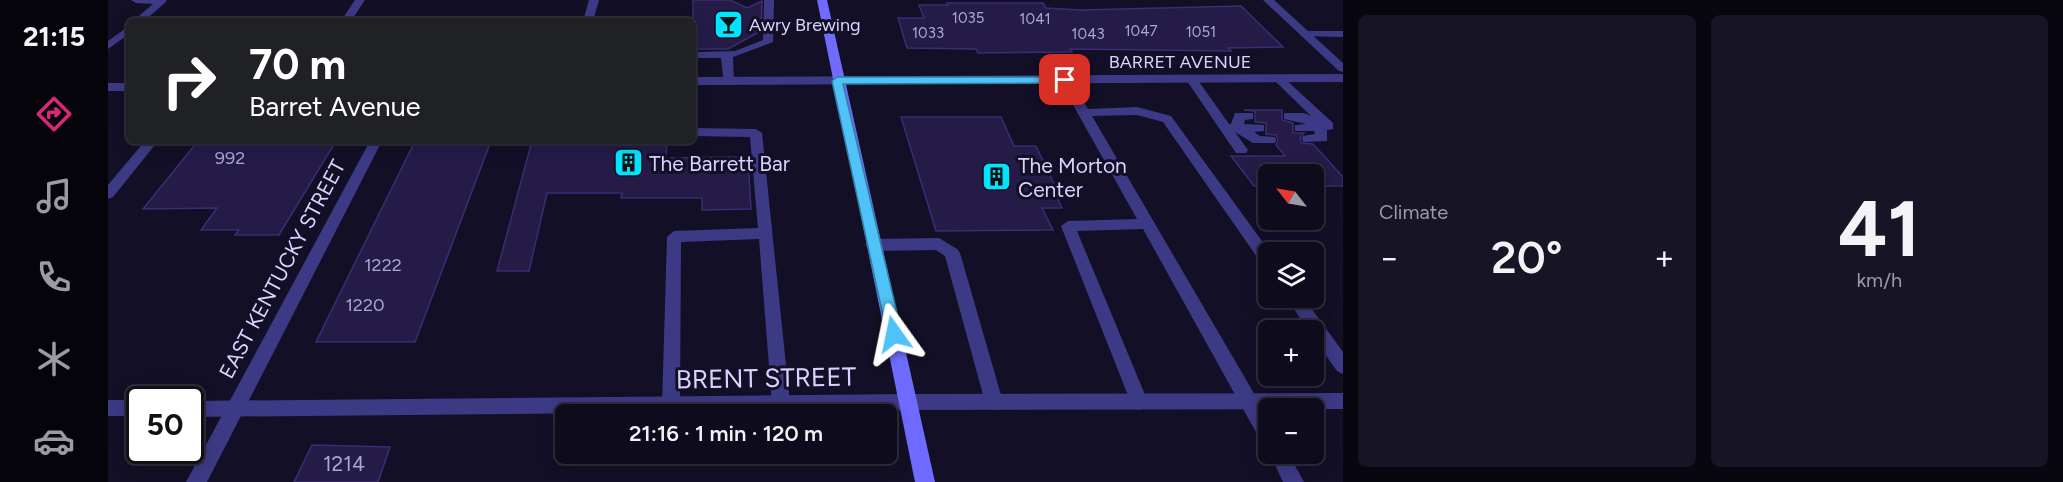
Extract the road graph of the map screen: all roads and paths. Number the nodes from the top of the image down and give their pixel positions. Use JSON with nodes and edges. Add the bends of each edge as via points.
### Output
{"nodes":[{"id":1,"x":136,"y":0,"type":"edge"},
{"id":2,"x":360,"y":0,"type":"edge"},
{"id":3,"x":594,"y":0,"type":"edge"},
{"id":4,"x":770,"y":0,"type":"edge"},
{"id":5,"x":822,"y":0,"type":"edge"},
{"id":6,"x":1268,"y":0,"type":"edge"},
{"id":7,"x":142,"y":18,"type":"edge"},
{"id":8,"x":348,"y":18,"type":"edge"},
{"id":9,"x":589,"y":18,"type":"edge"},
{"id":10,"x":126,"y":31,"type":"edge"},
{"id":11,"x":1305,"y":34,"type":"junction"},
{"id":12,"x":1343,"y":34,"type":"edge"},
{"id":13,"x":108,"y":46,"type":"edge"},
{"id":14,"x":727,"y":54,"type":"junction"},
{"id":15,"x":699,"y":55,"type":"dead end"},
{"id":16,"x":1343,"y":69,"type":"edge"},
{"id":17,"x":1343,"y":78,"type":"edge"},
{"id":18,"x":1065,"y":80,"type":"junction"},
{"id":19,"x":1280,"y":80,"type":"junction"},
{"id":20,"x":696,"y":81,"type":"edge"},
{"id":21,"x":728,"y":81,"type":"junction"},
{"id":22,"x":837,"y":81,"type":"junction"},
{"id":23,"x":1193,"y":81,"type":"junction"},
{"id":24,"x":108,"y":87,"type":"edge"},
{"id":25,"x":126,"y":87,"type":"edge"},
{"id":26,"x":1084,"y":113,"type":"junction"},
{"id":27,"x":1249,"y":116,"type":"dead end"},
{"id":28,"x":1288,"y":116,"type":"dead end"},
{"id":29,"x":1324,"y":126,"type":"junction"},
{"id":30,"x":1343,"y":127,"type":"edge"},
{"id":31,"x":1231,"y":128,"type":"junction"},
{"id":32,"x":1260,"y":128,"type":"dead end"},
{"id":33,"x":1299,"y":128,"type":"dead end"},
{"id":34,"x":696,"y":132,"type":"edge"},
{"id":35,"x":1308,"y":139,"type":"dead end"},
{"id":36,"x":1270,"y":140,"type":"dead end"},
{"id":37,"x":150,"y":144,"type":"edge"},
{"id":38,"x":374,"y":144,"type":"edge"},
{"id":39,"x":1241,"y":150,"type":"dead end"},
{"id":40,"x":108,"y":194,"type":"edge"},
{"id":41,"x":1148,"y":224,"type":"junction"},
{"id":42,"x":766,"y":233,"type":"junction"},
{"id":43,"x":873,"y":245,"type":"junction"},
{"id":44,"x":1258,"y":247,"type":"edge"},
{"id":45,"x":1302,"y":308,"type":"edge"},
{"id":46,"x":1343,"y":366,"type":"edge"},
{"id":47,"x":1343,"y":401,"type":"edge"},
{"id":48,"x":908,"y":402,"type":"junction"},
{"id":49,"x":994,"y":402,"type":"junction"},
{"id":50,"x":1139,"y":402,"type":"junction"},
{"id":51,"x":1250,"y":402,"type":"junction"},
{"id":52,"x":671,"y":404,"type":"edge"},
{"id":53,"x":781,"y":404,"type":"joint"},
{"id":54,"x":555,"y":406,"type":"edge"},
{"id":55,"x":108,"y":408,"type":"edge"},
{"id":56,"x":126,"y":408,"type":"edge"},
{"id":57,"x":204,"y":409,"type":"edge"},
{"id":58,"x":232,"y":410,"type":"junction"},
{"id":59,"x":1258,"y":417,"type":"edge"},
{"id":60,"x":1284,"y":464,"type":"edge"},
{"id":61,"x":196,"y":482,"type":"edge"},
{"id":62,"x":925,"y":482,"type":"edge"},
{"id":63,"x":1294,"y":482,"type":"edge"}],
"edges":[{"from":1,"to":7,"type":"street","via":[[162,1]]},
{"from":2,"to":8,"type":"street"},
{"from":3,"to":9,"type":"street"},
{"from":4,"to":14,"type":"street","via":[[768,42]]},
{"from":5,"to":22,"type":"main road"},
{"from":6,"to":11,"type":"street"},
{"from":10,"to":13,"type":"street"},
{"from":11,"to":12,"type":"street"},
{"from":11,"to":16,"type":"street"},
{"from":14,"to":15,"type":"street"},
{"from":14,"to":21,"type":"street"},
{"from":17,"to":19,"type":"street","name":"BARRET AVENUE"},
{"from":18,"to":22,"type":"street","name":"BARRET AVENUE"},
{"from":18,"to":23,"type":"street","name":"BARRET AVENUE"},
{"from":18,"to":26,"type":"street"},
{"from":19,"to":23,"type":"street","name":"BARRET AVENUE"},
{"from":19,"to":29,"type":"street"},
{"from":20,"to":21,"type":"street","name":"BARRET AVENUE"},
{"from":21,"to":22,"type":"street","name":"BARRET AVENUE"},
{"from":22,"to":43,"type":"main road"},
{"from":23,"to":31,"type":"street"},
{"from":24,"to":25,"type":"street"},
{"from":26,"to":41,"type":"street"},
{"from":26,"to":44,"type":"street","via":[[1133,110],[1167,119]]},
{"from":27,"to":31,"type":"street","via":[[1239,116]]},
{"from":28,"to":29,"type":"street","via":[[1304,117]]},
{"from":29,"to":30,"type":"street"},
{"from":29,"to":33,"type":"street"},
{"from":29,"to":35,"type":"street","via":[[1322,138]]},
{"from":31,"to":32,"type":"street"},
{"from":31,"to":36,"type":"street","via":[[1258,140]]},
{"from":31,"to":39,"type":"street"},
{"from":34,"to":42,"type":"street","via":[[756,133]]},
{"from":37,"to":40,"type":"street"},
{"from":38,"to":58,"type":"street","name":"EAST KENTUCKY STREET"},
{"from":41,"to":50,"type":"street","via":[[1068,226]]},
{"from":41,"to":51,"type":"street"},
{"from":42,"to":52,"type":"street","via":[[674,237]]},
{"from":42,"to":53,"type":"street"},
{"from":43,"to":48,"type":"main road"},
{"from":43,"to":49,"type":"street","via":[[939,244],[952,253]]},
{"from":45,"to":46,"type":"street"},
{"from":47,"to":51,"type":"street","name":"BRENT STREET"},
{"from":48,"to":49,"type":"street","name":"BRENT STREET"},
{"from":48,"to":53,"type":"street","name":"BRENT STREET"},
{"from":48,"to":62,"type":"main road"},
{"from":49,"to":50,"type":"street","name":"BRENT STREET"},
{"from":50,"to":51,"type":"street","name":"BRENT STREET"},
{"from":51,"to":59,"type":"street"},
{"from":54,"to":58,"type":"street","name":"BRENT STREET"},
{"from":55,"to":56,"type":"street"},
{"from":57,"to":58,"type":"street","name":"BRENT STREET"},
{"from":58,"to":61,"type":"street","name":"EAST KENTUCKY STREET"},
{"from":60,"to":63,"type":"street"}]}
